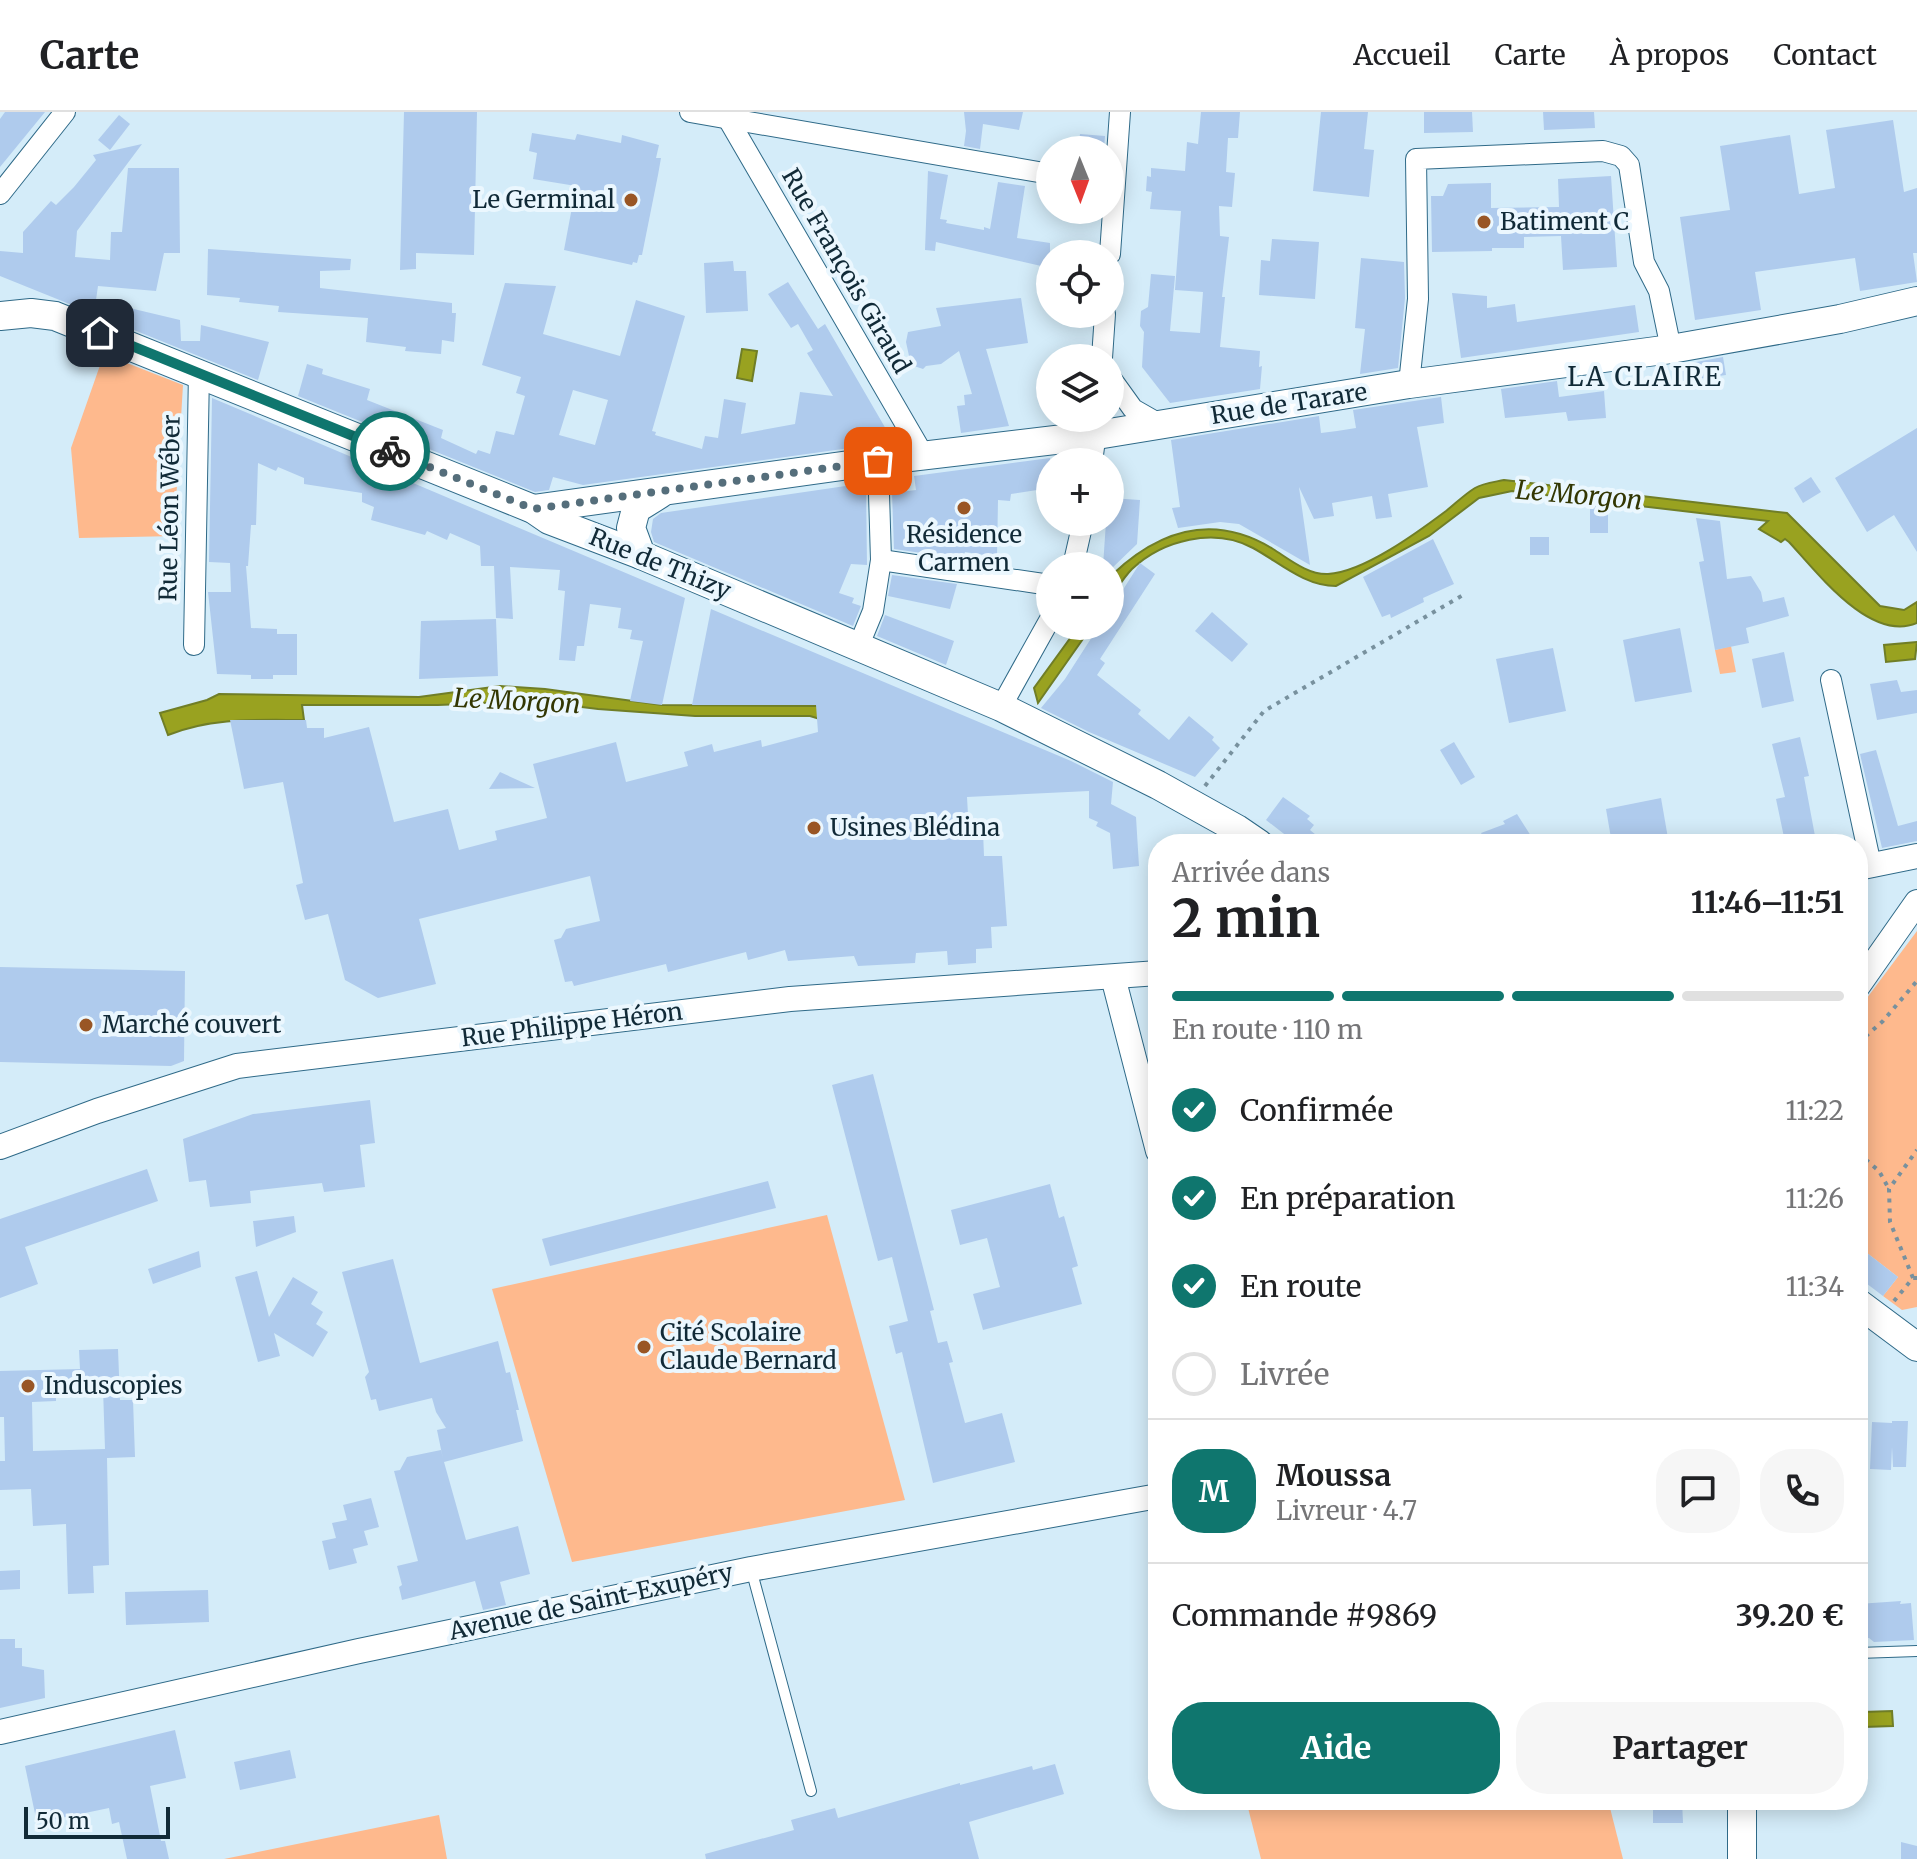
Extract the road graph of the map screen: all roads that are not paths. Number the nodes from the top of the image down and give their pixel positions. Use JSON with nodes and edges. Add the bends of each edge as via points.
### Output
{"nodes":[{"id":1,"x":65,"y":112,"type":"edge"},
{"id":2,"x":690,"y":112,"type":"edge"},
{"id":3,"x":1120,"y":112,"type":"edge"},
{"id":4,"x":726,"y":115,"type":"edge"},
{"id":5,"x":1117,"y":136,"type":"edge"},
{"id":6,"x":1036,"y":171,"type":"edge"},
{"id":7,"x":0,"y":194,"type":"edge"},
{"id":8,"x":1917,"y":301,"type":"edge"},
{"id":9,"x":0,"y":316,"type":"edge"},
{"id":10,"x":1671,"y":349,"type":"junction"},
{"id":11,"x":199,"y":372,"type":"junction"},
{"id":12,"x":1409,"y":384,"type":"junction"},
{"id":13,"x":1124,"y":396,"type":"edge"},
{"id":14,"x":1161,"y":425,"type":"junction"},
{"id":15,"x":1096,"y":438,"type":"edge"},
{"id":16,"x":924,"y":456,"type":"junction"},
{"id":17,"x":878,"y":461,"type":"junction"},
{"id":18,"x":660,"y":494,"type":"junction"},
{"id":19,"x":533,"y":509,"type":"junction"},
{"id":20,"x":641,"y":555,"type":"junction"},
{"id":21,"x":881,"y":560,"type":"junction"},
{"id":22,"x":1036,"y":583,"type":"edge"},
{"id":23,"x":1038,"y":640,"type":"edge"},
{"id":24,"x":194,"y":645,"type":"dead end"},
{"id":25,"x":859,"y":645,"type":"junction"},
{"id":26,"x":1831,"y":680,"type":"dead end"},
{"id":27,"x":1001,"y":707,"type":"junction"},
{"id":28,"x":1242,"y":834,"type":"edge"},
{"id":29,"x":1858,"y":834,"type":"edge"},
{"id":30,"x":1917,"y":856,"type":"edge"},
{"id":31,"x":1868,"y":865,"type":"edge"},
{"id":32,"x":1917,"y":902,"type":"edge"},
{"id":33,"x":1868,"y":972,"type":"edge"},
{"id":34,"x":1148,"y":975,"type":"edge"},
{"id":35,"x":1113,"y":977,"type":"junction"},
{"id":36,"x":1148,"y":1112,"type":"edge"},
{"id":37,"x":0,"y":1147,"type":"edge"},
{"id":38,"x":1878,"y":1314,"type":"edge"},
{"id":39,"x":1917,"y":1347,"type":"edge"},
{"id":40,"x":1148,"y":1498,"type":"edge"},
{"id":41,"x":751,"y":1569,"type":"junction"},
{"id":42,"x":1917,"y":1651,"type":"edge"},
{"id":43,"x":1868,"y":1653,"type":"edge"},
{"id":44,"x":0,"y":1730,"type":"edge"},
{"id":45,"x":811,"y":1791,"type":"dead end"},
{"id":46,"x":1742,"y":1810,"type":"edge"},
{"id":47,"x":1742,"y":1859,"type":"edge"}],
"edges":[{"from":1,"to":7,"type":"street"},
{"from":2,"to":4,"type":"street"},
{"from":3,"to":5,"type":"street"},
{"from":4,"to":6,"type":"street"},
{"from":4,"to":16,"type":"street","name":"Rue François Giraud"},
{"from":8,"to":10,"type":"main road","name":"Rue de Tarare"},
{"from":9,"to":11,"type":"main road","name":"Rue de Thizy","via":[[55,316]]},
{"from":10,"to":12,"type":"main road","name":"Rue de Tarare"},
{"from":10,"to":12,"type":"street","via":[[1659,291],[1644,262],[1629,165],[1621,156],[1603,151],[1416,159],[1418,299]]},
{"from":11,"to":19,"type":"main road","name":"Rue de Thizy"},
{"from":11,"to":24,"type":"street","name":"Rue Léon Wéber"},
{"from":12,"to":14,"type":"main road","name":"Rue de Tarare"},
{"from":13,"to":14,"type":"street","via":[[1133,409]]},
{"from":14,"to":15,"type":"main road","name":"Rue de Tarare"},
{"from":15,"to":16,"type":"main road","name":"Rue de Tarare"},
{"from":16,"to":17,"type":"main road","name":"Rue de Tarare"},
{"from":17,"to":18,"type":"main road","name":"Rue de Tarare"},
{"from":17,"to":21,"type":"street"},
{"from":18,"to":19,"type":"main road","name":"Rue de Tarare"},
{"from":18,"to":20,"type":"main road","via":[[636,509],[631,528]]},
{"from":19,"to":20,"type":"main road","name":"Rue de Thizy"},
{"from":20,"to":25,"type":"main road","name":"Rue de Thizy"},
{"from":21,"to":22,"type":"street"},
{"from":21,"to":25,"type":"street","via":[[873,611]]},
{"from":23,"to":27,"type":"street"},
{"from":25,"to":27,"type":"main road","name":"Rue de Thizy"},
{"from":26,"to":29,"type":"street"},
{"from":27,"to":28,"type":"main road","name":"Rue de Thizy"},
{"from":30,"to":31,"type":"street"},
{"from":32,"to":33,"type":"street"},
{"from":34,"to":35,"type":"street","name":"Rue Philippe Héron"},
{"from":35,"to":36,"type":"street"},
{"from":35,"to":37,"type":"street","name":"Rue Philippe Héron","via":[[790,999],[237,1066]]},
{"from":38,"to":39,"type":"main road"},
{"from":40,"to":41,"type":"street","name":"Avenue de Saint-Exupéry"},
{"from":41,"to":44,"type":"street","name":"Avenue de Saint-Exupéry"},
{"from":41,"to":45,"type":"lane"},
{"from":42,"to":43,"type":"lane"},
{"from":46,"to":47,"type":"main road"}]}
